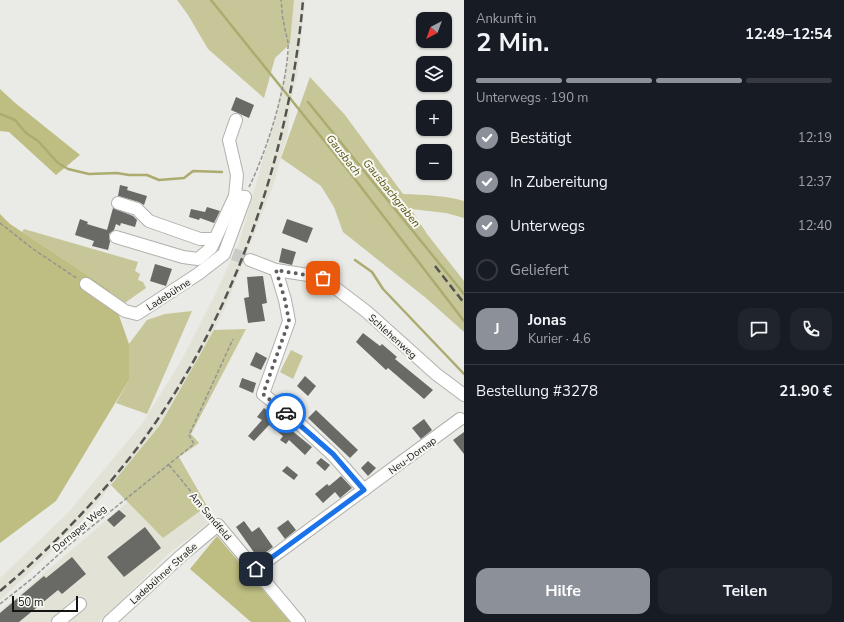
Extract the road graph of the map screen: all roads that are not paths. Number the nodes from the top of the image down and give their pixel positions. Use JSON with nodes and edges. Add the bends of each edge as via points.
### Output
{"nodes":[{"id":1,"x":236,"y":120,"type":"dead end"},
{"id":2,"x":240,"y":196,"type":"junction"},
{"id":3,"x":118,"y":203,"type":"dead end"},
{"id":4,"x":116,"y":237,"type":"dead end"},
{"id":5,"x":215,"y":239,"type":"junction"},
{"id":6,"x":250,"y":260,"type":"tunnel mouth"},
{"id":7,"x":276,"y":270,"type":"junction"},
{"id":8,"x":86,"y":284,"type":"road end"},
{"id":9,"x":464,"y":395,"type":"edge"},
{"id":10,"x":460,"y":419,"type":"dead end"},
{"id":11,"x":364,"y":490,"type":"junction"},
{"id":12,"x":218,"y":525,"type":"joint"},
{"id":13,"x":256,"y":569,"type":"junction"},
{"id":14,"x":80,"y":604,"type":"dead end"},
{"id":15,"x":58,"y":622,"type":"edge"},
{"id":16,"x":109,"y":622,"type":"edge"},
{"id":17,"x":299,"y":622,"type":"edge"}],
"edges":[{"from":1,"to":2,"type":"street","name":"Ladebühne","via":[[229,140]]},
{"from":2,"to":5,"type":"street","name":"Ladebühne"},
{"from":2,"to":8,"type":"street","name":"Ladebühne","via":[[230,252],[137,314],[125,311]]},
{"from":3,"to":5,"type":"street","via":[[137,209],[148,221],[200,239]]},
{"from":4,"to":5,"type":"street","name":"Ladebühne","via":[[198,259],[211,248]]},
{"from":6,"to":7,"type":"street"},
{"from":7,"to":9,"type":"street","name":"Schlehenweg","via":[[322,277]]},
{"from":7,"to":11,"type":"street","via":[[289,321],[263,394],[333,454]]},
{"from":10,"to":11,"type":"street","name":"Neu-Dornap"},
{"from":11,"to":13,"type":"street","name":"Neu-Dornap"},
{"from":12,"to":13,"type":"street","name":"Am Sandfeld"},
{"from":12,"to":16,"type":"street","name":"Ladebühner Straße"},
{"from":13,"to":17,"type":"street","name":"Am Sandfeld"},
{"from":14,"to":15,"type":"street"}]}
